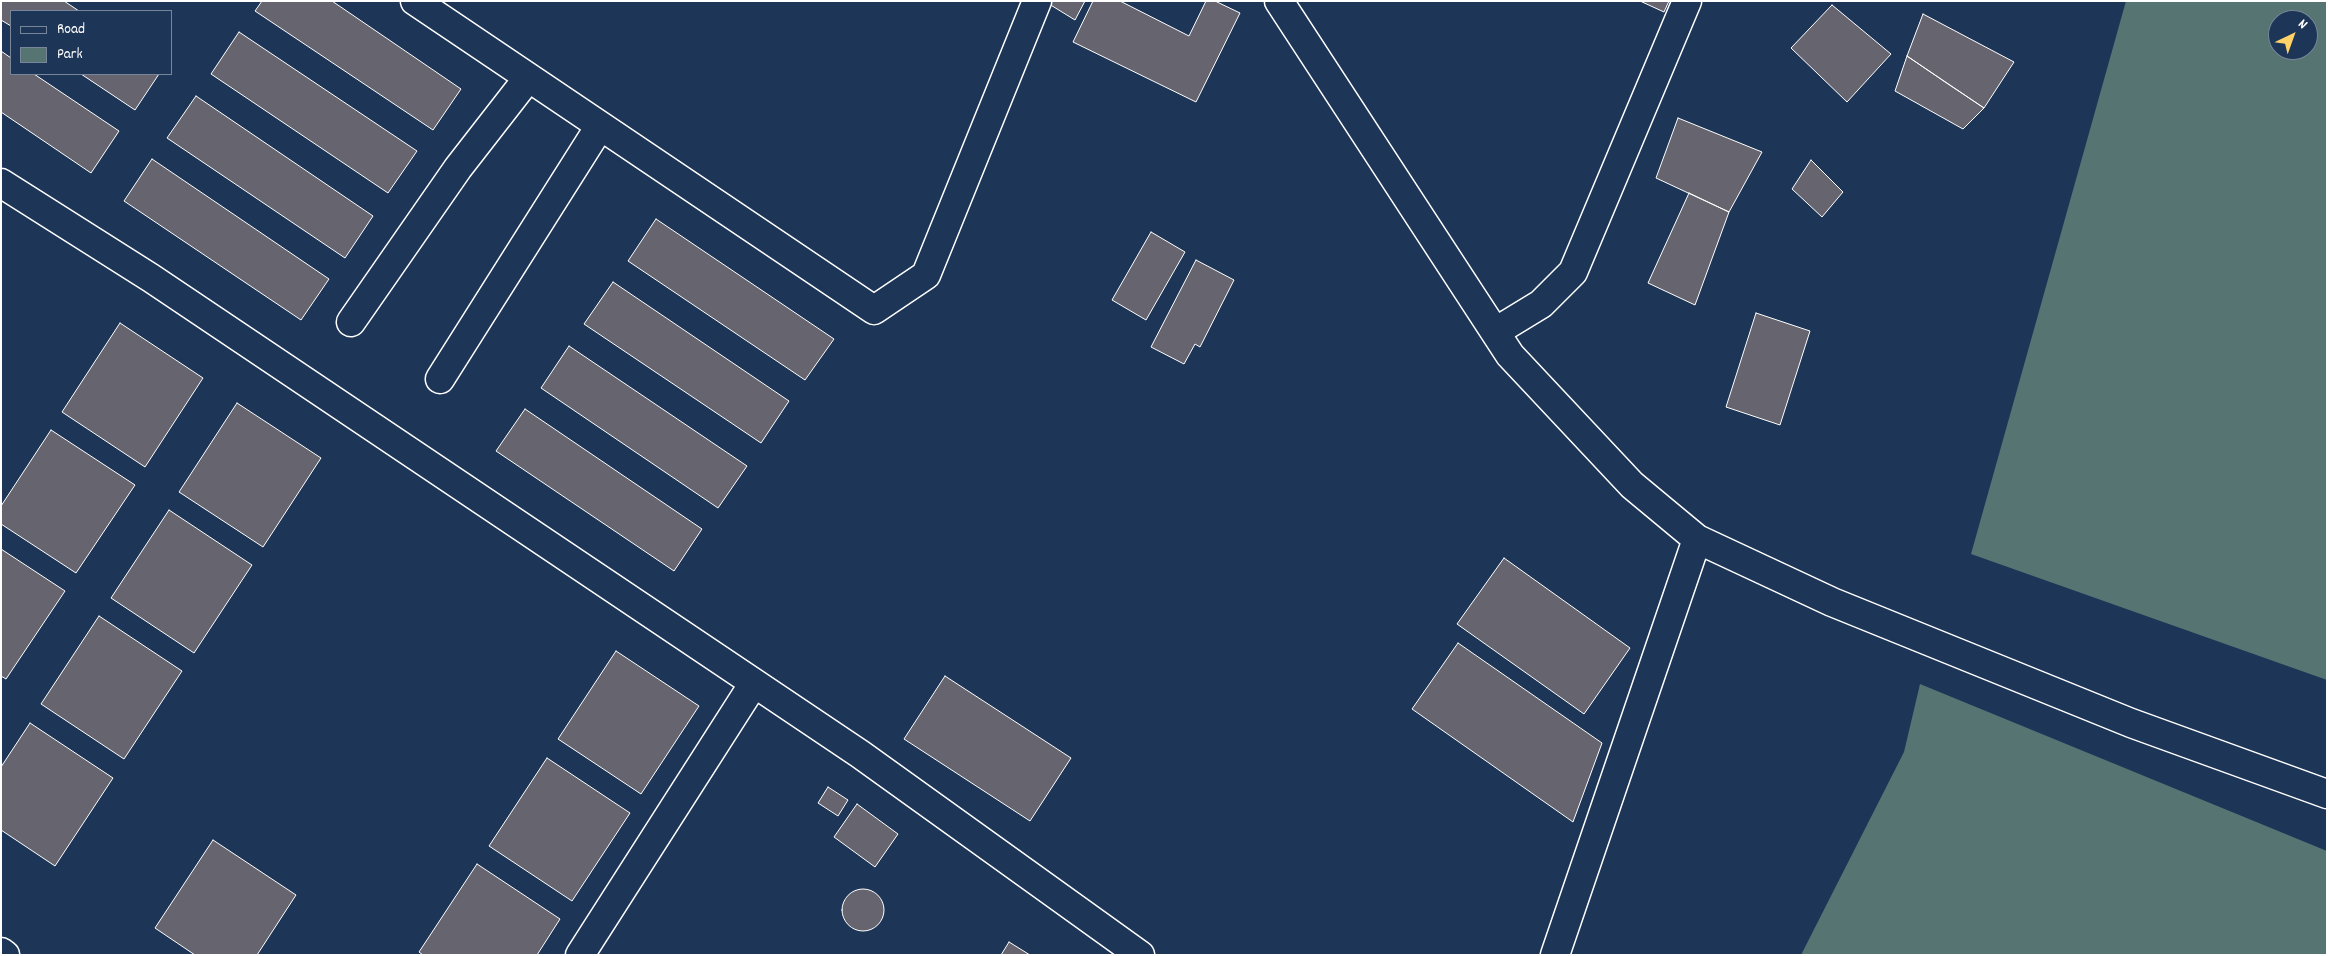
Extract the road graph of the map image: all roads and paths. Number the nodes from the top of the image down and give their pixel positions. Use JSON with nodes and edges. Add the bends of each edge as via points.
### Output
{"nodes":[{"id":1,"x":415,"y":1,"type":"edge"},
{"id":2,"x":1037,"y":1,"type":"edge"},
{"id":3,"x":1279,"y":1,"type":"edge"},
{"id":4,"x":1687,"y":1,"type":"edge"},
{"id":5,"x":528,"y":78,"type":"junction"},
{"id":6,"x":600,"y":126,"type":"junction"},
{"id":7,"x":1,"y":183,"type":"edge"},
{"id":8,"x":351,"y":322,"type":"dead end"},
{"id":9,"x":1495,"y":332,"type":"junction"},
{"id":10,"x":440,"y":378,"type":"dead end"},
{"id":11,"x":1697,"y":539,"type":"junction"},
{"id":12,"x":754,"y":683,"type":"junction"},
{"id":13,"x":2327,"y":794,"type":"edge"},
{"id":14,"x":1,"y":952,"type":"edge"},
{"id":15,"x":5,"y":955,"type":"edge"},
{"id":16,"x":580,"y":955,"type":"edge"},
{"id":17,"x":1140,"y":955,"type":"edge"},
{"id":18,"x":1555,"y":955,"type":"edge"}],
"edges":[{"from":1,"to":5,"type":"street"},
{"from":2,"to":6,"type":"street","via":[[926,275],[874,310]]},
{"from":3,"to":9,"type":"street"},
{"from":4,"to":9,"type":"street","via":[[1573,272],[1541,304]]},
{"from":5,"to":6,"type":"street"},
{"from":5,"to":8,"type":"street","via":[[458,168]]},
{"from":6,"to":10,"type":"street"},
{"from":7,"to":12,"type":"street","via":[[151,278]]},
{"from":9,"to":11,"type":"street","via":[[1510,356],[1632,485]]},
{"from":11,"to":13,"type":"street","via":[[1832,602],[2122,720]]},
{"from":11,"to":18,"type":"street"},
{"from":12,"to":16,"type":"street"},
{"from":12,"to":17,"type":"street","via":[[860,754]]},
{"from":14,"to":15,"type":"street"}]}
